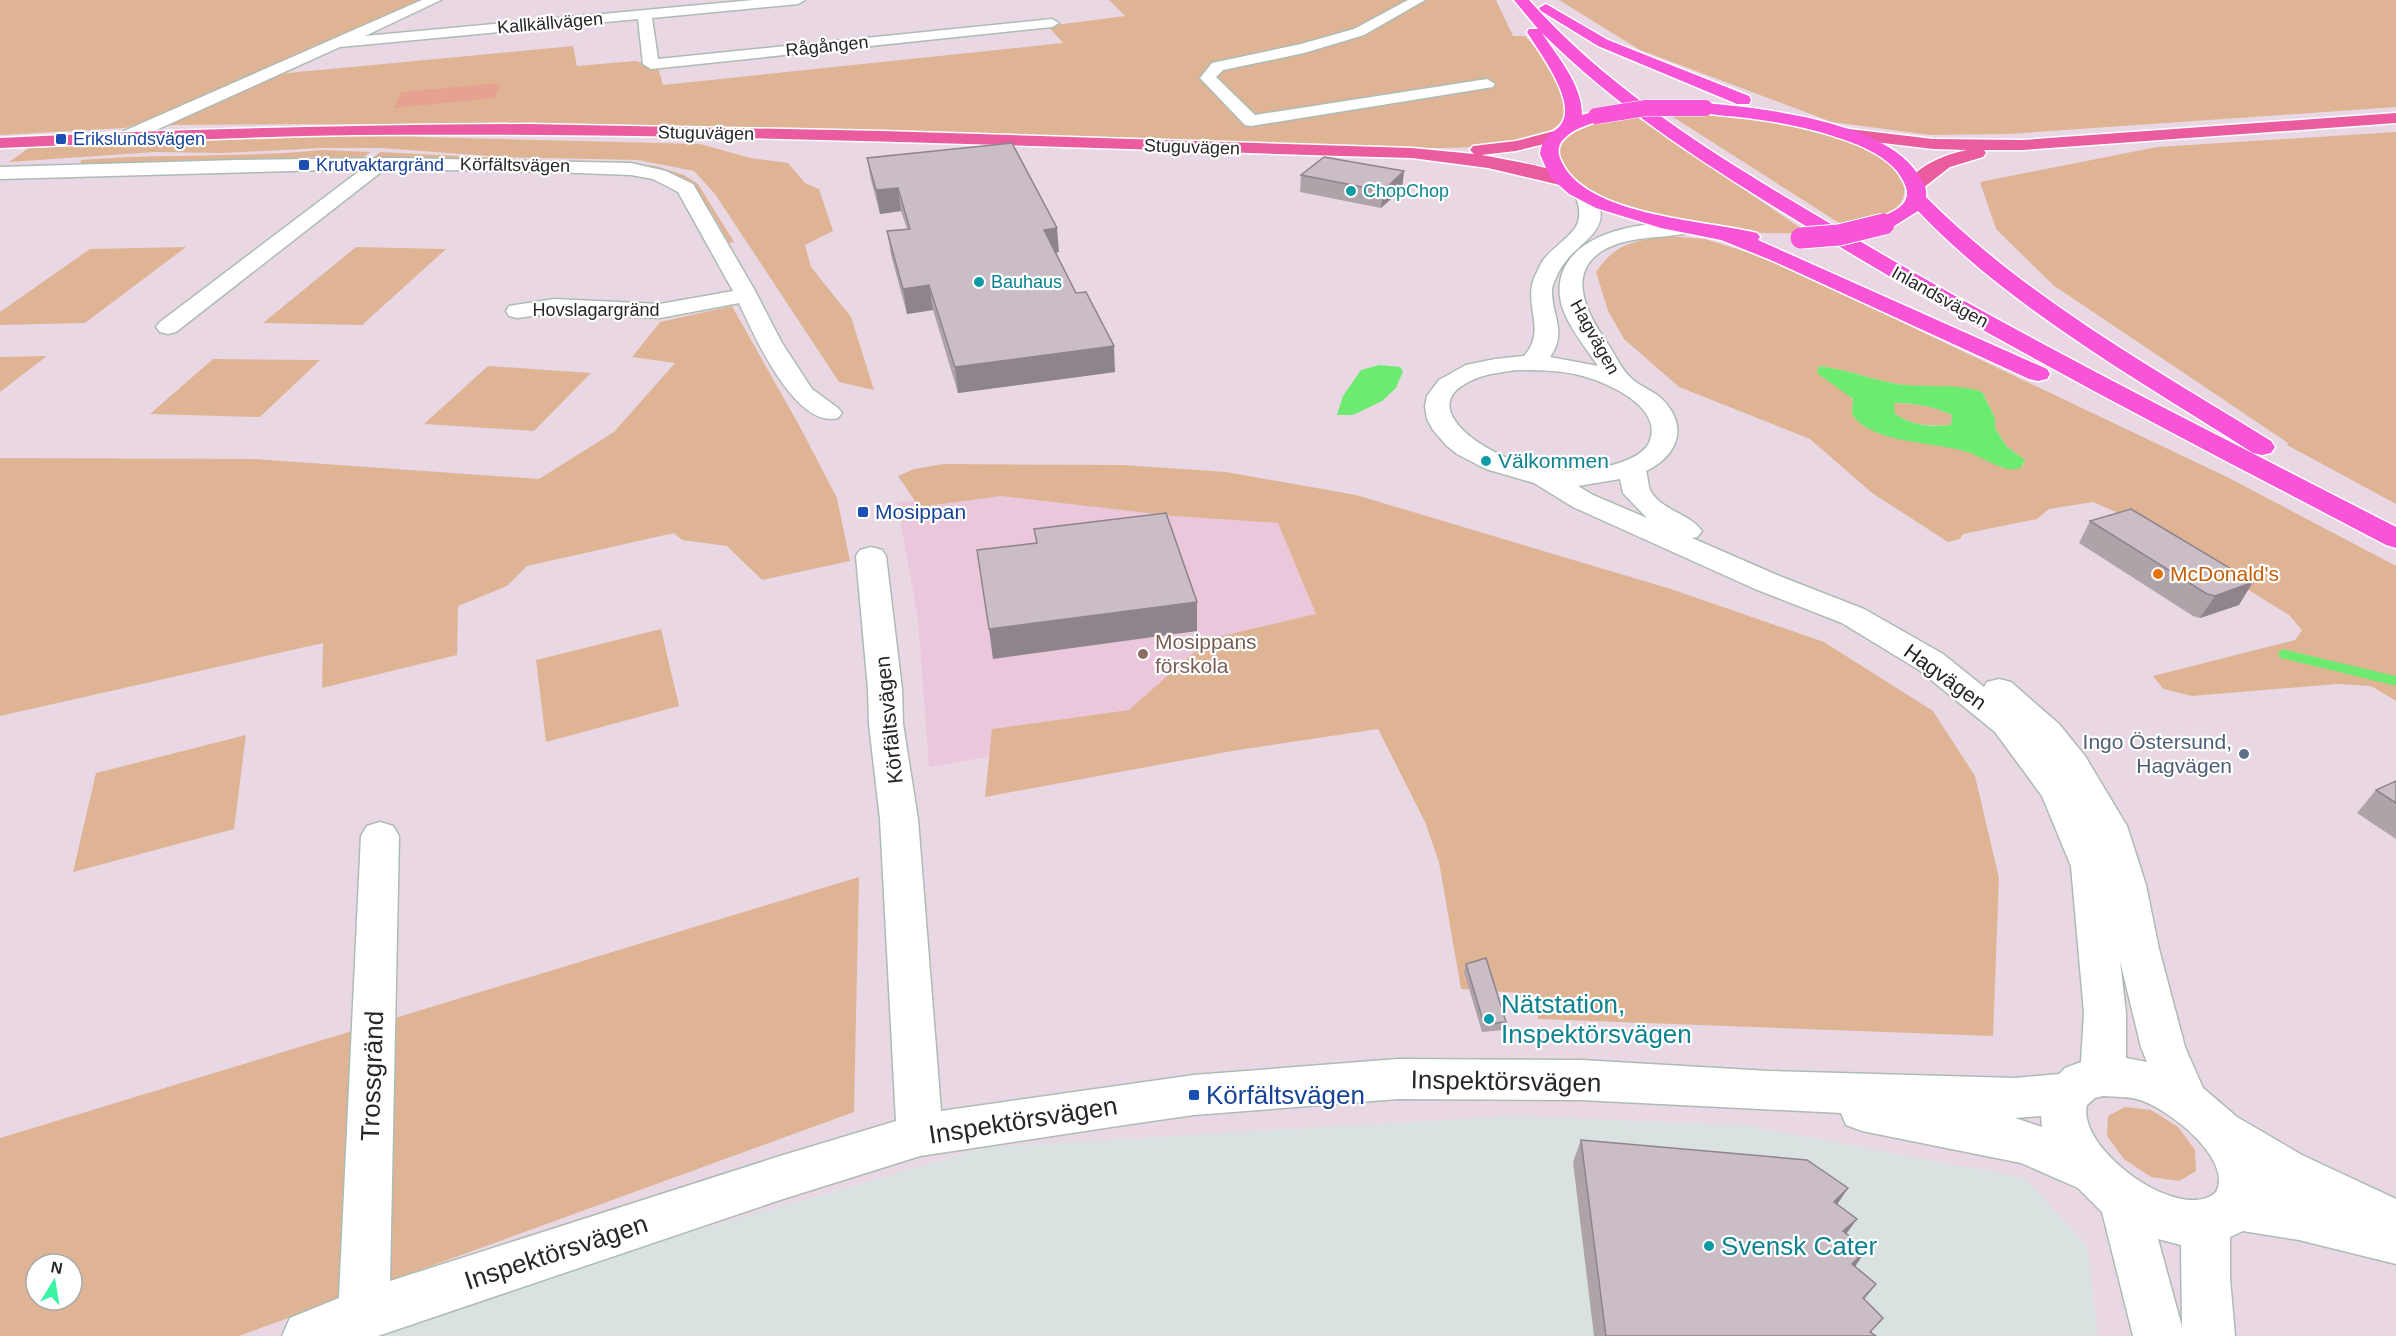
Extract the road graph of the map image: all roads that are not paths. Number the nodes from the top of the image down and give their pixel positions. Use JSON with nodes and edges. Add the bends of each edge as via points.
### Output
{"nodes":[{"id":1,"x":434,"y":0,"type":"edge"},
{"id":2,"x":798,"y":0,"type":"edge"},
{"id":3,"x":1418,"y":0,"type":"edge"},
{"id":4,"x":1515,"y":0,"type":"edge"},
{"id":5,"x":1521,"y":0,"type":"edge"},
{"id":6,"x":1530,"y":0,"type":"edge"},
{"id":7,"x":1537,"y":0,"type":"edge"},
{"id":8,"x":1039,"y":10,"type":"dead end"},
{"id":9,"x":644,"y":14,"type":"junction"},
{"id":10,"x":338,"y":44,"type":"junction"},
{"id":11,"x":1487,"y":84,"type":"dead end"},
{"id":12,"x":2396,"y":118,"type":"edge"},
{"id":13,"x":1795,"y":120,"type":"junction"},
{"id":14,"x":1563,"y":132,"type":"junction"},
{"id":15,"x":1841,"y":133,"type":"junction"},
{"id":16,"x":130,"y":135,"type":"junction"},
{"id":17,"x":0,"y":143,"type":"edge"},
{"id":18,"x":2023,"y":145,"type":"junction"},
{"id":19,"x":1412,"y":153,"type":"junction"},
{"id":20,"x":379,"y":165,"type":"junction"},
{"id":21,"x":0,"y":173,"type":"edge"},
{"id":22,"x":1564,"y":180,"type":"junction"},
{"id":23,"x":1916,"y":191,"type":"junction"},
{"id":24,"x":1585,"y":195,"type":"junction"},
{"id":25,"x":1684,"y":228,"type":"junction"},
{"id":26,"x":1728,"y":235,"type":"junction"},
{"id":27,"x":746,"y":295,"type":"junction"},
{"id":28,"x":517,"y":311,"type":"dead end"},
{"id":29,"x":168,"y":327,"type":"dead end"},
{"id":30,"x":1532,"y":363,"type":"junction"},
{"id":31,"x":1622,"y":383,"type":"junction"},
{"id":32,"x":829,"y":413,"type":"dead end"},
{"id":33,"x":1632,"y":468,"type":"junction"},
{"id":34,"x":1541,"y":475,"type":"junction"},
{"id":35,"x":2396,"y":525,"type":"edge"},
{"id":36,"x":2396,"y":539,"type":"edge"},
{"id":37,"x":871,"y":556,"type":"dead end"},
{"id":38,"x":380,"y":836,"type":"dead end"},
{"id":39,"x":2086,"y":1084,"type":"junction"},
{"id":40,"x":1768,"y":1091,"type":"junction"},
{"id":41,"x":2186,"y":1101,"type":"junction"},
{"id":42,"x":2222,"y":1133,"type":"junction"},
{"id":43,"x":920,"y":1135,"type":"junction"},
{"id":44,"x":2107,"y":1185,"type":"junction"},
{"id":45,"x":2221,"y":1214,"type":"junction"},
{"id":46,"x":2396,"y":1224,"type":"edge"},
{"id":47,"x":2396,"y":1240,"type":"edge"},
{"id":48,"x":364,"y":1315,"type":"junction"},
{"id":49,"x":308,"y":1336,"type":"edge"},
{"id":50,"x":2159,"y":1336,"type":"edge"},
{"id":51,"x":2209,"y":1336,"type":"edge"}],
"edges":[{"from":1,"to":10,"type":"street"},
{"from":2,"to":9,"type":"street","name":"Kallkällvägen"},
{"from":3,"to":11,"type":"street","via":[[1359,32],[1218,66],[1208,78],[1251,121]]},
{"from":4,"to":14,"type":"highway","via":[[1573,100],[1574,113]]},
{"from":5,"to":36,"type":"highway","name":"Inlandsvägen","via":[[1582,63],[1657,121],[1744,180],[1871,258],[2056,361]]},
{"from":6,"to":35,"type":"highway","name":"Inlandsvägen","via":[[1594,64],[1668,122],[1751,178],[2069,358]]},
{"from":7,"to":13,"type":"highway","via":[[1603,43]]},
{"from":8,"to":9,"type":"street","name":"Rågången","via":[[1053,23],[651,64]]},
{"from":9,"to":10,"type":"street","name":"Kallkällvägen"},
{"from":10,"to":16,"type":"street"},
{"from":12,"to":18,"type":"main road"},
{"from":13,"to":14,"type":"highway","bridge":true,"via":[[1705,108],[1646,108],[1596,116]]},
{"from":13,"to":15,"type":"highway"},
{"from":14,"to":19,"type":"main road","name":"Stuguvägen","via":[[1490,150]]},
{"from":14,"to":22,"type":"highway","via":[[1549,156]]},
{"from":15,"to":18,"type":"main road","via":[[1933,144]]},
{"from":15,"to":23,"type":"highway","via":[[1891,156],[1902,165]]},
{"from":16,"to":17,"type":"main road","name":"Stuguvägen"},
{"from":16,"to":19,"type":"main road","name":"Stuguvägen","via":[[491,129]]},
{"from":18,"to":23,"type":"main road","via":[[1948,160],[1929,170]]},
{"from":19,"to":22,"type":"main road","name":"Stuguvägen","via":[[1511,164]]},
{"from":20,"to":21,"type":"street","name":"Körfältsvägen"},
{"from":20,"to":27,"type":"street","name":"Körfältsvägen","via":[[574,166],[631,169],[659,175],[686,188]]},
{"from":20,"to":29,"type":"street"},
{"from":22,"to":24,"type":"highway"},
{"from":23,"to":26,"type":"highway","bridge":true,"via":[[1906,212],[1884,224],[1847,234],[1801,238]]},
{"from":23,"to":35,"type":"highway","via":[[1940,224],[2113,355]]},
{"from":24,"to":25,"type":"highway","via":[[1628,213]]},
{"from":24,"to":30,"type":"street","name":"Hagvägen","via":[[1591,209],[1586,231],[1552,263],[1540,288],[1548,335]]},
{"from":25,"to":26,"type":"highway"},
{"from":25,"to":31,"type":"street","name":"Hagvägen","via":[[1646,230],[1612,238],[1583,257],[1573,276],[1570,296]]},
{"from":26,"to":36,"type":"highway","via":[[1848,286]]},
{"from":27,"to":28,"type":"street","name":"Hovslagargränd","via":[[660,311],[554,306]]},
{"from":27,"to":32,"type":"street","name":"Körfältsvägen","via":[[770,343],[804,394]]},
{"from":30,"to":31,"type":"street","via":[[1584,369]]},
{"from":30,"to":34,"type":"street","via":[[1484,368],[1462,376],[1444,390],[1437,411],[1443,426],[1463,447],[1506,467]]},
{"from":31,"to":33,"type":"street","via":[[1649,400],[1665,423],[1666,435],[1661,446]]},
{"from":33,"to":34,"type":"street","via":[[1586,477]]},
{"from":33,"to":41,"type":"street","name":"Hagvägen","via":[[1637,493],[1656,512],[1696,536],[1886,616],[1954,653],[2048,733],[2108,826],[2126,885],[2163,1047]]},
{"from":34,"to":39,"type":"street","name":"Hagvägen","via":[[1583,501],[1853,616],[1931,662],[2007,724],[2058,791],[2090,866],[2105,1013]]},
{"from":37,"to":43,"type":"street","name":"Körfältsvägen","via":[[886,723],[900,819]]},
{"from":38,"to":48,"type":"street","name":"Trossgränd"},
{"from":39,"to":40,"type":"street","name":"Inspektörsvägen","via":[[2014,1098]]},
{"from":39,"to":41,"type":"street","via":[[2143,1080]]},
{"from":39,"to":44,"type":"street","via":[[2063,1112],[2066,1133]]},
{"from":40,"to":43,"type":"street","name":"Inspektörsvägen","via":[[1581,1080],[1398,1080],[1194,1095]]},
{"from":40,"to":44,"type":"street","name":"Inspektörsvägen","via":[[2026,1142]]},
{"from":41,"to":42,"type":"street"},
{"from":42,"to":45,"type":"street","via":[[2237,1157],[2244,1182]]},
{"from":42,"to":46,"type":"street","via":[[2285,1172]]},
{"from":43,"to":48,"type":"street","name":"Inspektörsvägen"},
{"from":44,"to":45,"type":"street","via":[[2158,1215],[2190,1223]]},
{"from":44,"to":50,"type":"street"},
{"from":45,"to":47,"type":"street","via":[[2299,1216]]},
{"from":45,"to":51,"type":"street","via":[[2205,1278]]},
{"from":48,"to":49,"type":"street","name":"Inspektörsvägen"}]}
